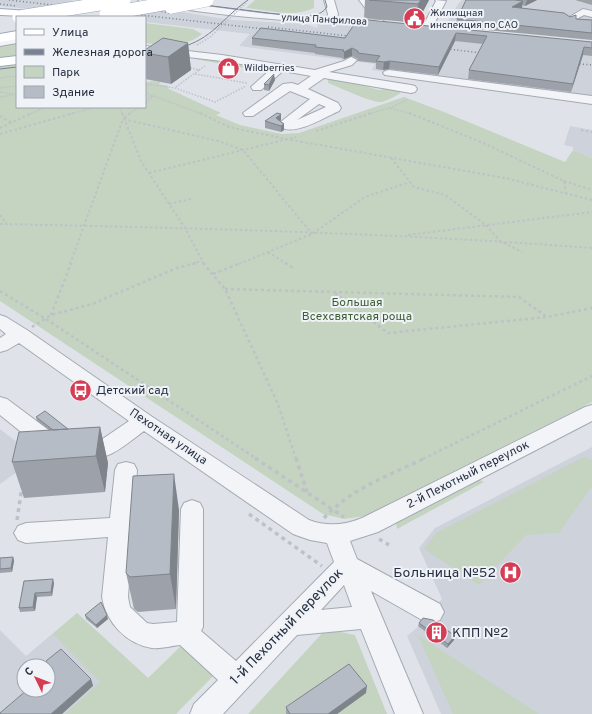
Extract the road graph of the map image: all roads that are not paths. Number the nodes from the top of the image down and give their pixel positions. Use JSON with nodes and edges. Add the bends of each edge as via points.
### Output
{"nodes":[{"id":1,"x":124,"y":0,"type":"edge"},
{"id":2,"x":185,"y":0,"type":"edge"},
{"id":3,"x":207,"y":0,"type":"edge"},
{"id":4,"x":364,"y":0,"type":"edge"},
{"id":5,"x":405,"y":0,"type":"edge"},
{"id":6,"x":440,"y":0,"type":"edge"},
{"id":7,"x":148,"y":1,"type":"edge"},
{"id":8,"x":330,"y":4,"type":"edge"},
{"id":9,"x":0,"y":12,"type":"edge"},
{"id":10,"x":592,"y":14,"type":"edge"},
{"id":11,"x":42,"y":16,"type":"edge"},
{"id":12,"x":48,"y":16,"type":"edge"},
{"id":13,"x":62,"y":16,"type":"edge"},
{"id":14,"x":94,"y":16,"type":"edge"},
{"id":15,"x":119,"y":16,"type":"edge"},
{"id":16,"x":286,"y":19,"type":"junction"},
{"id":17,"x":0,"y":20,"type":"edge"},
{"id":18,"x":331,"y":20,"type":"junction"},
{"id":19,"x":569,"y":20,"type":"edge"},
{"id":20,"x":16,"y":21,"type":"edge"},
{"id":21,"x":16,"y":21,"type":"edge"},
{"id":22,"x":16,"y":22,"type":"edge"},
{"id":23,"x":365,"y":22,"type":"junction"},
{"id":24,"x":396,"y":25,"type":"edge"},
{"id":25,"x":0,"y":26,"type":"edge"},
{"id":26,"x":442,"y":29,"type":"edge"},
{"id":27,"x":0,"y":32,"type":"edge"},
{"id":28,"x":16,"y":35,"type":"edge"},
{"id":29,"x":0,"y":38,"type":"edge"},
{"id":30,"x":16,"y":40,"type":"edge"},
{"id":31,"x":0,"y":44,"type":"edge"},
{"id":32,"x":146,"y":49,"type":"edge"},
{"id":33,"x":16,"y":60,"type":"edge"},
{"id":34,"x":351,"y":60,"type":"dead end"},
{"id":35,"x":0,"y":62,"type":"edge"},
{"id":36,"x":337,"y":66,"type":"junction"},
{"id":37,"x":281,"y":67,"type":"junction"},
{"id":38,"x":317,"y":73,"type":"junction"},
{"id":39,"x":257,"y":87,"type":"dead end"},
{"id":40,"x":411,"y":89,"type":"dead end"},
{"id":41,"x":299,"y":94,"type":"junction"},
{"id":42,"x":318,"y":98,"type":"dead end"},
{"id":43,"x":592,"y":100,"type":"edge"},
{"id":44,"x":249,"y":113,"type":"dead end"},
{"id":45,"x":0,"y":320,"type":"edge"},
{"id":46,"x":20,"y":334,"type":"junction"},
{"id":47,"x":0,"y":346,"type":"edge"},
{"id":48,"x":0,"y":404,"type":"edge"},
{"id":49,"x":592,"y":412,"type":"edge"},
{"id":50,"x":144,"y":421,"type":"junction"},
{"id":51,"x":126,"y":470,"type":"dead end"},
{"id":52,"x":192,"y":509,"type":"dead end"},
{"id":53,"x":121,"y":527,"type":"junction"},
{"id":54,"x":26,"y":533,"type":"road end"},
{"id":55,"x":339,"y":534,"type":"junction"},
{"id":56,"x":347,"y":565,"type":"junction"},
{"id":57,"x":430,"y":612,"type":"dead end"},
{"id":58,"x":369,"y":617,"type":"junction"},
{"id":59,"x":289,"y":624,"type":"junction"},
{"id":60,"x":185,"y":634,"type":"junction"},
{"id":61,"x":236,"y":679,"type":"junction"},
{"id":62,"x":204,"y":714,"type":"edge"},
{"id":63,"x":409,"y":714,"type":"edge"}],
"edges":[{"from":1,"to":11,"type":"main road","bridge":true},
{"from":2,"to":14,"type":"main road","bridge":true},
{"from":3,"to":15,"type":"main road","bridge":true},
{"from":4,"to":5,"type":"street","via":[[369,8],[405,11],[410,7]]},
{"from":6,"to":26,"type":"street","via":[[426,26]]},
{"from":7,"to":13,"type":"main road"},
{"from":7,"to":16,"type":"street","name":"улица Панфилова"},
{"from":8,"to":16,"type":"street","via":[[324,14]]},
{"from":8,"to":18,"type":"street"},
{"from":8,"to":23,"type":"street","via":[[340,15]]},
{"from":9,"to":12,"type":"main road"},
{"from":10,"to":19,"type":"street","via":[[583,12]]},
{"from":16,"to":18,"type":"street","name":"улица Панфилова"},
{"from":17,"to":20,"type":"main road"},
{"from":18,"to":23,"type":"street","name":"улица Панфилова"},
{"from":21,"to":25,"type":"main road"},
{"from":22,"to":27,"type":"main road"},
{"from":23,"to":24,"type":"street","name":"улица Панфилова"},
{"from":28,"to":29,"type":"main road"},
{"from":30,"to":31,"type":"street"},
{"from":32,"to":37,"type":"street","via":[[164,58],[222,58]]},
{"from":33,"to":35,"type":"main road"},
{"from":34,"to":36,"type":"street"},
{"from":36,"to":38,"type":"street"},
{"from":36,"to":43,"type":"street"},
{"from":37,"to":38,"type":"street"},
{"from":37,"to":39,"type":"street"},
{"from":38,"to":40,"type":"street"},
{"from":38,"to":41,"type":"street"},
{"from":41,"to":42,"type":"street"},
{"from":41,"to":44,"type":"street","via":[[292,87],[287,87]]},
{"from":45,"to":46,"type":"street","name":"Пехотная улица"},
{"from":46,"to":47,"type":"street"},
{"from":46,"to":50,"type":"street","name":"Пехотная улица"},
{"from":48,"to":50,"type":"street","via":[[62,453],[103,450]]},
{"from":49,"to":55,"type":"street","name":"2-й Пехотный переулок","via":[[370,525]]},
{"from":50,"to":55,"type":"street","name":"Пехотная улица","via":[[301,527],[322,534]]},
{"from":51,"to":53,"type":"street"},
{"from":52,"to":60,"type":"street","via":[[191,622]]},
{"from":53,"to":54,"type":"street"},
{"from":53,"to":60,"type":"street","via":[[115,597],[118,610],[136,629],[147,635]]},
{"from":55,"to":56,"type":"street","name":"1-й Пехотный переулок"},
{"from":56,"to":57,"type":"street"},
{"from":56,"to":58,"type":"street"},
{"from":56,"to":59,"type":"street","name":"1-й Пехотный переулок"},
{"from":58,"to":59,"type":"street"},
{"from":58,"to":63,"type":"street"},
{"from":59,"to":61,"type":"street","name":"1-й Пехотный переулок"},
{"from":60,"to":61,"type":"street"},
{"from":61,"to":62,"type":"street","name":"1-й Пехотный переулок"}]}
